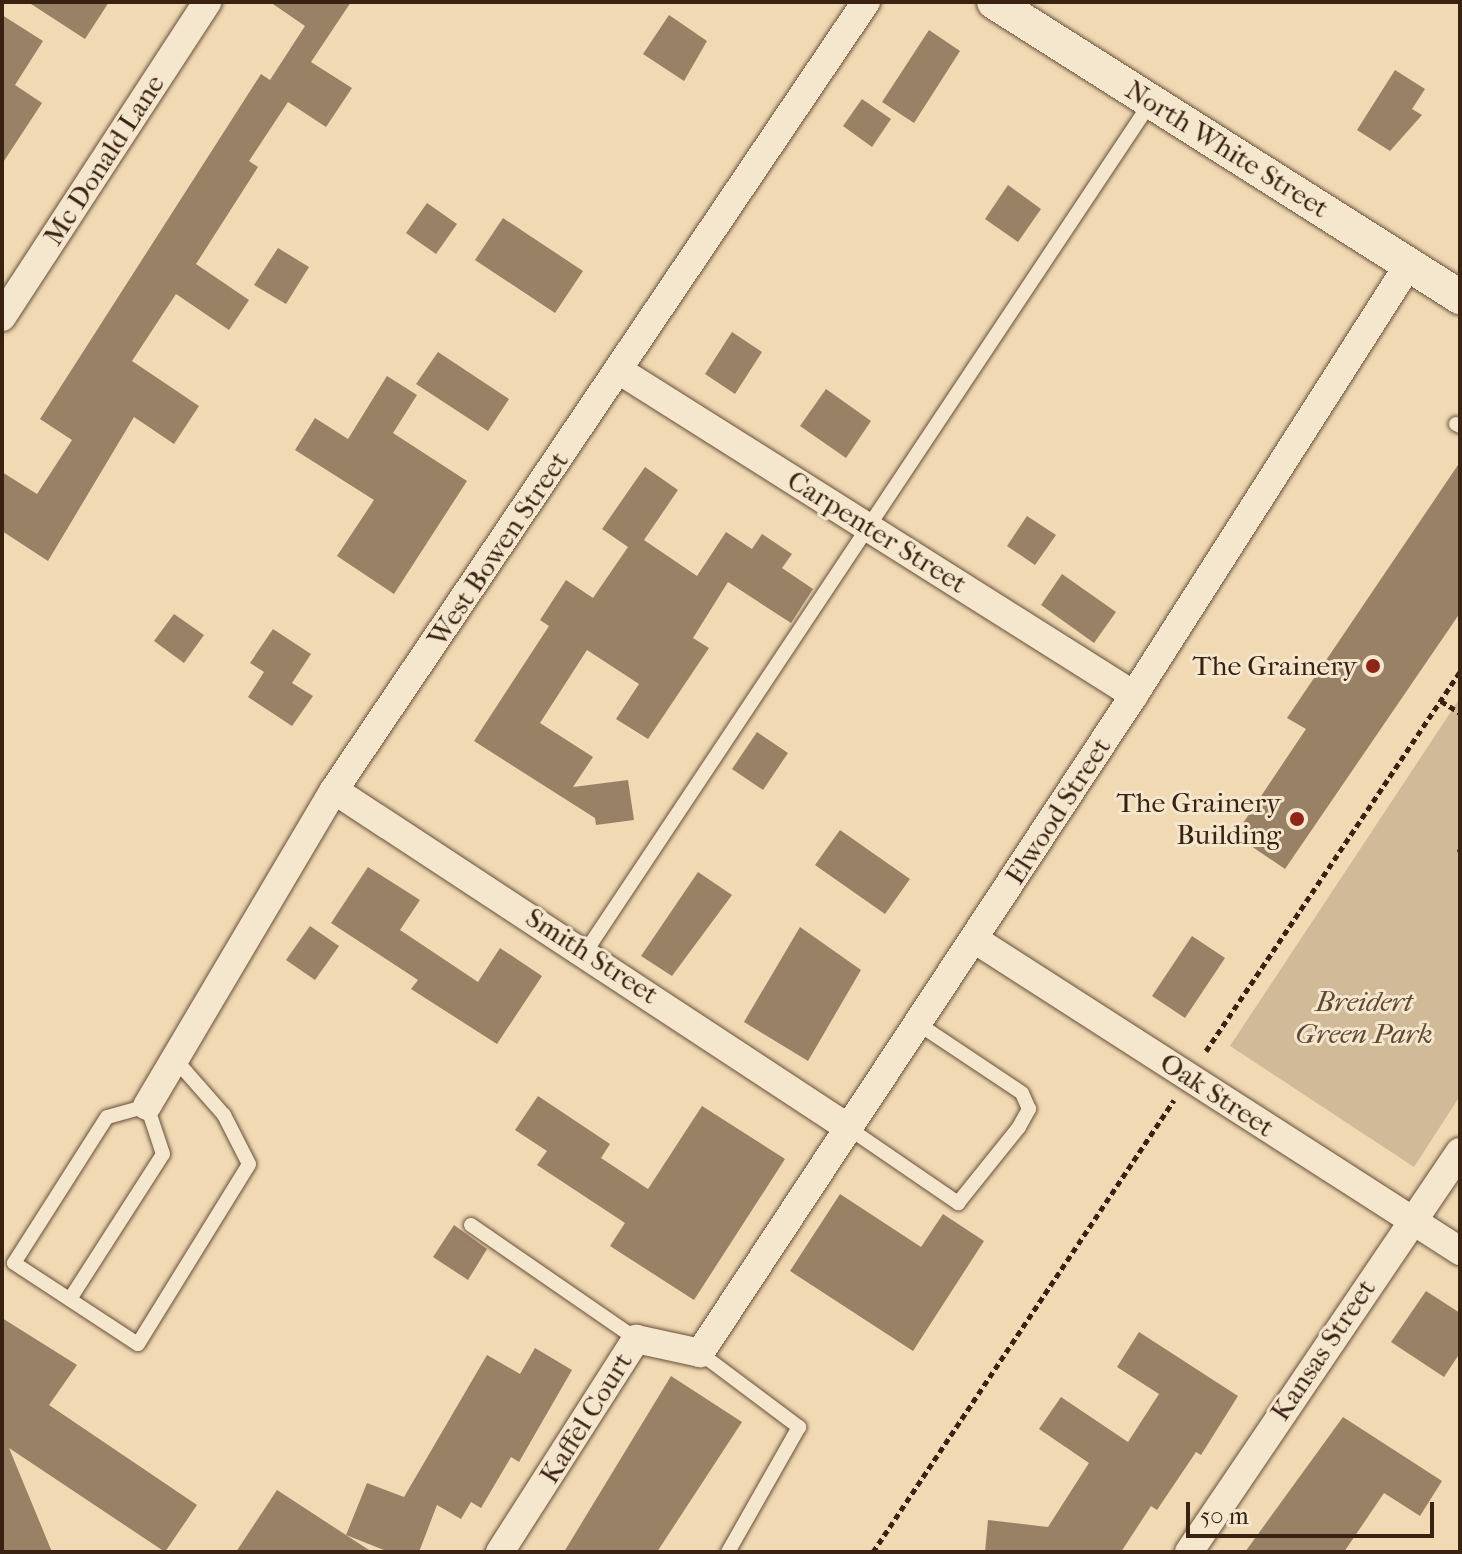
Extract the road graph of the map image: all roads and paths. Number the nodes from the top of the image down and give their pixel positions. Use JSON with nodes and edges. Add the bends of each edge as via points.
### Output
{"nodes":[{"id":1,"x":207,"y":2,"type":"edge"},
{"id":2,"x":866,"y":2,"type":"edge"},
{"id":3,"x":994,"y":2,"type":"edge"},
{"id":4,"x":1152,"y":101,"type":"junction"},
{"id":5,"x":1409,"y":264,"type":"junction"},
{"id":6,"x":1460,"y":297,"type":"edge"},
{"id":7,"x":2,"y":317,"type":"edge"},
{"id":8,"x":620,"y":371,"type":"junction"},
{"id":9,"x":867,"y":526,"type":"junction"},
{"id":10,"x":1460,"y":672,"type":"edge"},
{"id":11,"x":1134,"y":695,"type":"junction"},
{"id":12,"x":1441,"y":701,"type":"junction"},
{"id":13,"x":1460,"y":713,"type":"edge"},
{"id":14,"x":334,"y":790,"type":"junction"},
{"id":15,"x":974,"y":939,"type":"junction"},
{"id":16,"x":586,"y":951,"type":"junction"},
{"id":17,"x":917,"y":1023,"type":"junction"},
{"id":18,"x":174,"y":1058,"type":"junction"},
{"id":19,"x":1189,"y":1077,"type":"junction"},
{"id":20,"x":147,"y":1106,"type":"junction"},
{"id":21,"x":847,"y":1127,"type":"junction"},
{"id":22,"x":1460,"y":1152,"type":"edge"},
{"id":23,"x":1410,"y":1219,"type":"junction"},
{"id":24,"x":471,"y":1225,"type":"dead end"},
{"id":25,"x":1460,"y":1251,"type":"edge"},
{"id":26,"x":70,"y":1299,"type":"junction"},
{"id":27,"x":636,"y":1339,"type":"junction"},
{"id":28,"x":700,"y":1353,"type":"junction"},
{"id":29,"x":500,"y":1552,"type":"edge"},
{"id":30,"x":728,"y":1552,"type":"edge"},
{"id":31,"x":873,"y":1552,"type":"edge"},
{"id":32,"x":1189,"y":1552,"type":"edge"}],
"edges":[{"from":1,"to":7,"type":"street","name":"Mc Donald Lane"},
{"from":2,"to":8,"type":"street","name":"West Bowen Street"},
{"from":3,"to":4,"type":"street","name":"North White Street"},
{"from":4,"to":5,"type":"street","name":"North White Street"},
{"from":4,"to":9,"type":"lane"},
{"from":5,"to":6,"type":"street","name":"North White Street"},
{"from":5,"to":11,"type":"street","name":"Elwood Street"},
{"from":8,"to":9,"type":"street","name":"Carpenter Street"},
{"from":8,"to":14,"type":"street","name":"West Bowen Street"},
{"from":9,"to":11,"type":"street","name":"Carpenter Street"},
{"from":9,"to":16,"type":"lane"},
{"from":10,"to":12,"type":"path"},
{"from":11,"to":15,"type":"street","name":"Elwood Street"},
{"from":12,"to":13,"type":"path"},
{"from":12,"to":19,"type":"path"},
{"from":14,"to":16,"type":"street","name":"Smith Street"},
{"from":14,"to":18,"type":"street","name":"West Bowen Street"},
{"from":15,"to":17,"type":"street","name":"Elwood Street"},
{"from":15,"to":19,"type":"street","name":"Oak Street"},
{"from":16,"to":21,"type":"street","name":"Smith Street"},
{"from":17,"to":21,"type":"street","name":"Elwood Street"},
{"from":17,"to":21,"type":"lane","via":[[1022,1093],[1029,1109],[1019,1127],[958,1203]]},
{"from":18,"to":20,"type":"street","name":"West Bowen Street"},
{"from":18,"to":26,"type":"lane","via":[[224,1115],[249,1164],[138,1344]]},
{"from":19,"to":23,"type":"street","name":"Oak Street"},
{"from":19,"to":31,"type":"path"},
{"from":20,"to":26,"type":"lane","via":[[163,1154]]},
{"from":20,"to":26,"type":"lane","via":[[107,1117],[14,1263]]},
{"from":21,"to":28,"type":"street","name":"Elwood Street"},
{"from":22,"to":23,"type":"street","name":"Kansas Street"},
{"from":23,"to":25,"type":"street","name":"Oak Street"},
{"from":23,"to":32,"type":"street","name":"Kansas Street"},
{"from":24,"to":27,"type":"lane"},
{"from":27,"to":28,"type":"street","name":"Kaffel Court"},
{"from":27,"to":29,"type":"street","name":"Kaffel Court"},
{"from":28,"to":30,"type":"lane","via":[[799,1427]]}]}
